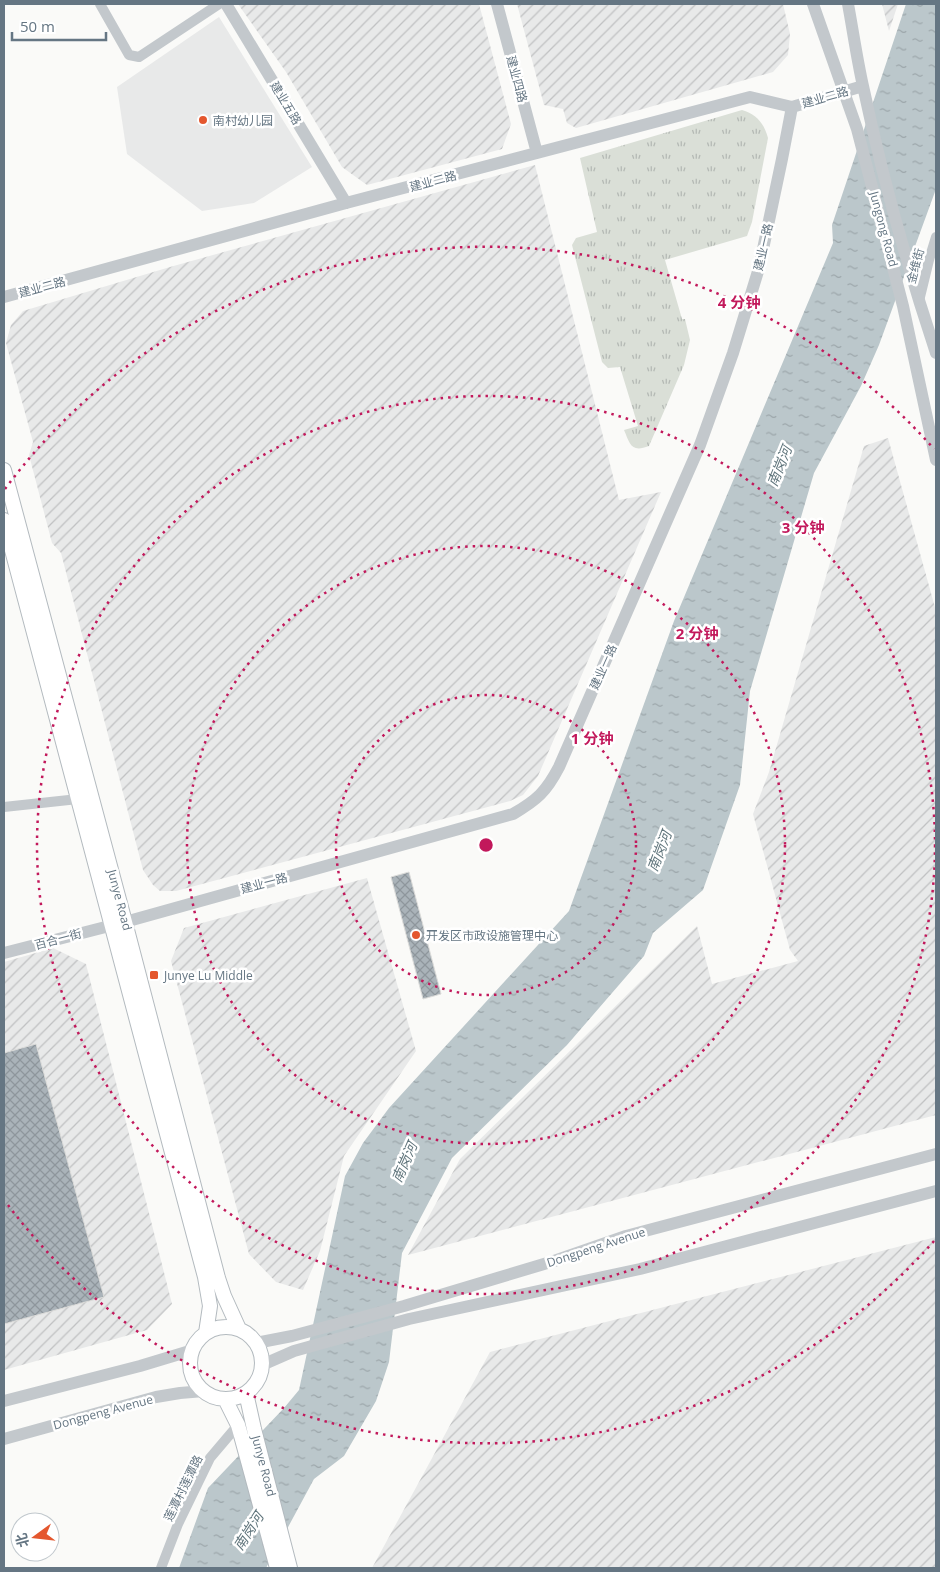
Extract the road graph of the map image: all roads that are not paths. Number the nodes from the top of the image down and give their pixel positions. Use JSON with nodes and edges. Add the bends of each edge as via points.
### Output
{"nodes":[{"id":1,"x":100,"y":4,"type":"edge"},
{"id":2,"x":219,"y":4,"type":"edge"},
{"id":3,"x":226,"y":4,"type":"edge"},
{"id":4,"x":497,"y":4,"type":"edge"},
{"id":5,"x":814,"y":4,"type":"edge"},
{"id":6,"x":848,"y":4,"type":"edge"},
{"id":7,"x":862,"y":86,"type":"junction"},
{"id":8,"x":844,"y":92,"type":"junction"},
{"id":9,"x":792,"y":107,"type":"junction"},
{"id":10,"x":537,"y":154,"type":"junction"},
{"id":11,"x":346,"y":203,"type":"junction"},
{"id":12,"x":936,"y":237,"type":"edge"},
{"id":13,"x":4,"y":297,"type":"edge"},
{"id":14,"x":919,"y":302,"type":"junction"},
{"id":15,"x":936,"y":353,"type":"edge"},
{"id":16,"x":936,"y":460,"type":"edge"},
{"id":17,"x":4,"y":470,"type":"edge"},
{"id":18,"x":4,"y":520,"type":"edge"},
{"id":19,"x":78,"y":799,"type":"junction"},
{"id":20,"x":4,"y":808,"type":"edge"},
{"id":21,"x":125,"y":922,"type":"junction"},
{"id":22,"x":111,"y":925,"type":"junction"},
{"id":23,"x":4,"y":953,"type":"edge"},
{"id":24,"x":936,"y":1154,"type":"edge"},
{"id":25,"x":936,"y":1191,"type":"edge"},
{"id":26,"x":239,"y":1329,"type":"junction"},
{"id":27,"x":206,"y":1333,"type":"junction"},
{"id":28,"x":256,"y":1343,"type":"junction"},
{"id":29,"x":193,"y":1350,"type":"junction"},
{"id":30,"x":262,"y":1365,"type":"junction"},
{"id":31,"x":204,"y":1391,"type":"junction"},
{"id":32,"x":246,"y":1393,"type":"junction"},
{"id":33,"x":225,"y":1399,"type":"junction"},
{"id":34,"x":4,"y":1401,"type":"edge"},
{"id":35,"x":238,"y":1425,"type":"junction"},
{"id":36,"x":4,"y":1439,"type":"edge"},
{"id":37,"x":280,"y":1560,"type":"edge"},
{"id":38,"x":161,"y":1568,"type":"edge"},
{"id":39,"x":290,"y":1568,"type":"edge"}],
"edges":[{"from":1,"to":2,"type":"street","via":[[129,55],[139,57]]},
{"from":3,"to":11,"type":"street","name":"建业五路"},
{"from":4,"to":10,"type":"street","name":"建业四路"},
{"from":5,"to":8,"type":"street","name":"Jungong Road"},
{"from":6,"to":7,"type":"street","name":"Jungong Road"},
{"from":7,"to":8,"type":"street","name":"建业二路"},
{"from":7,"to":14,"type":"street","name":"Jungong Road"},
{"from":8,"to":9,"type":"street","name":"建业二路"},
{"from":8,"to":16,"type":"street","name":"Jungong Road","via":[[857,129],[903,306]]},
{"from":9,"to":10,"type":"street","name":"建业二路","via":[[750,97]]},
{"from":9,"to":21,"type":"street","name":"建业一路","via":[[759,268],[700,446],[559,767],[537,800],[514,814]]},
{"from":10,"to":11,"type":"street","name":"建业二路"},
{"from":11,"to":13,"type":"street","name":"建业二路"},
{"from":12,"to":14,"type":"street","name":"金维街"},
{"from":14,"to":15,"type":"street","name":"Jungong Road"},
{"from":17,"to":21,"type":"main road","name":"Junye Road"},
{"from":18,"to":19,"type":"main road","name":"Junye Road"},
{"from":19,"to":20,"type":"street"},
{"from":19,"to":22,"type":"main road","name":"Junye Road"},
{"from":21,"to":22,"type":"street","name":"建业一路"},
{"from":21,"to":26,"type":"main road","name":"Junye Road","via":[[218,1278]]},
{"from":22,"to":23,"type":"street","name":"百合一街"},
{"from":22,"to":27,"type":"main road","name":"Junye Road","via":[[205,1277],[210,1306]]},
{"from":24,"to":28,"type":"street","name":"Dongpeng Avenue","via":[[626,1236],[404,1306]]},
{"from":25,"to":30,"type":"street","name":"Dongpeng Avenue","via":[[640,1269],[409,1319],[294,1351]]},
{"from":26,"to":27,"type":"main road","via":[[217,1328]]},
{"from":26,"to":28,"type":"main road"},
{"from":27,"to":29,"type":"main road"},
{"from":28,"to":30,"type":"main road"},
{"from":29,"to":31,"type":"main road","via":[[192,1373]]},
{"from":29,"to":34,"type":"street"},
{"from":30,"to":32,"type":"main road","via":[[255,1386]]},
{"from":31,"to":33,"type":"main road"},
{"from":31,"to":36,"type":"street","name":"Dongpeng Avenue","via":[[156,1397]]},
{"from":32,"to":33,"type":"main road"},
{"from":32,"to":37,"type":"main road","name":"Junye Road"},
{"from":33,"to":35,"type":"main road","name":"Junye Road"},
{"from":35,"to":37,"type":"main road","name":"Junye Road"},
{"from":35,"to":38,"type":"street","name":"莲潭村莲潭路","via":[[210,1458]]},
{"from":37,"to":39,"type":"main road","name":"Junye Road"}]}
